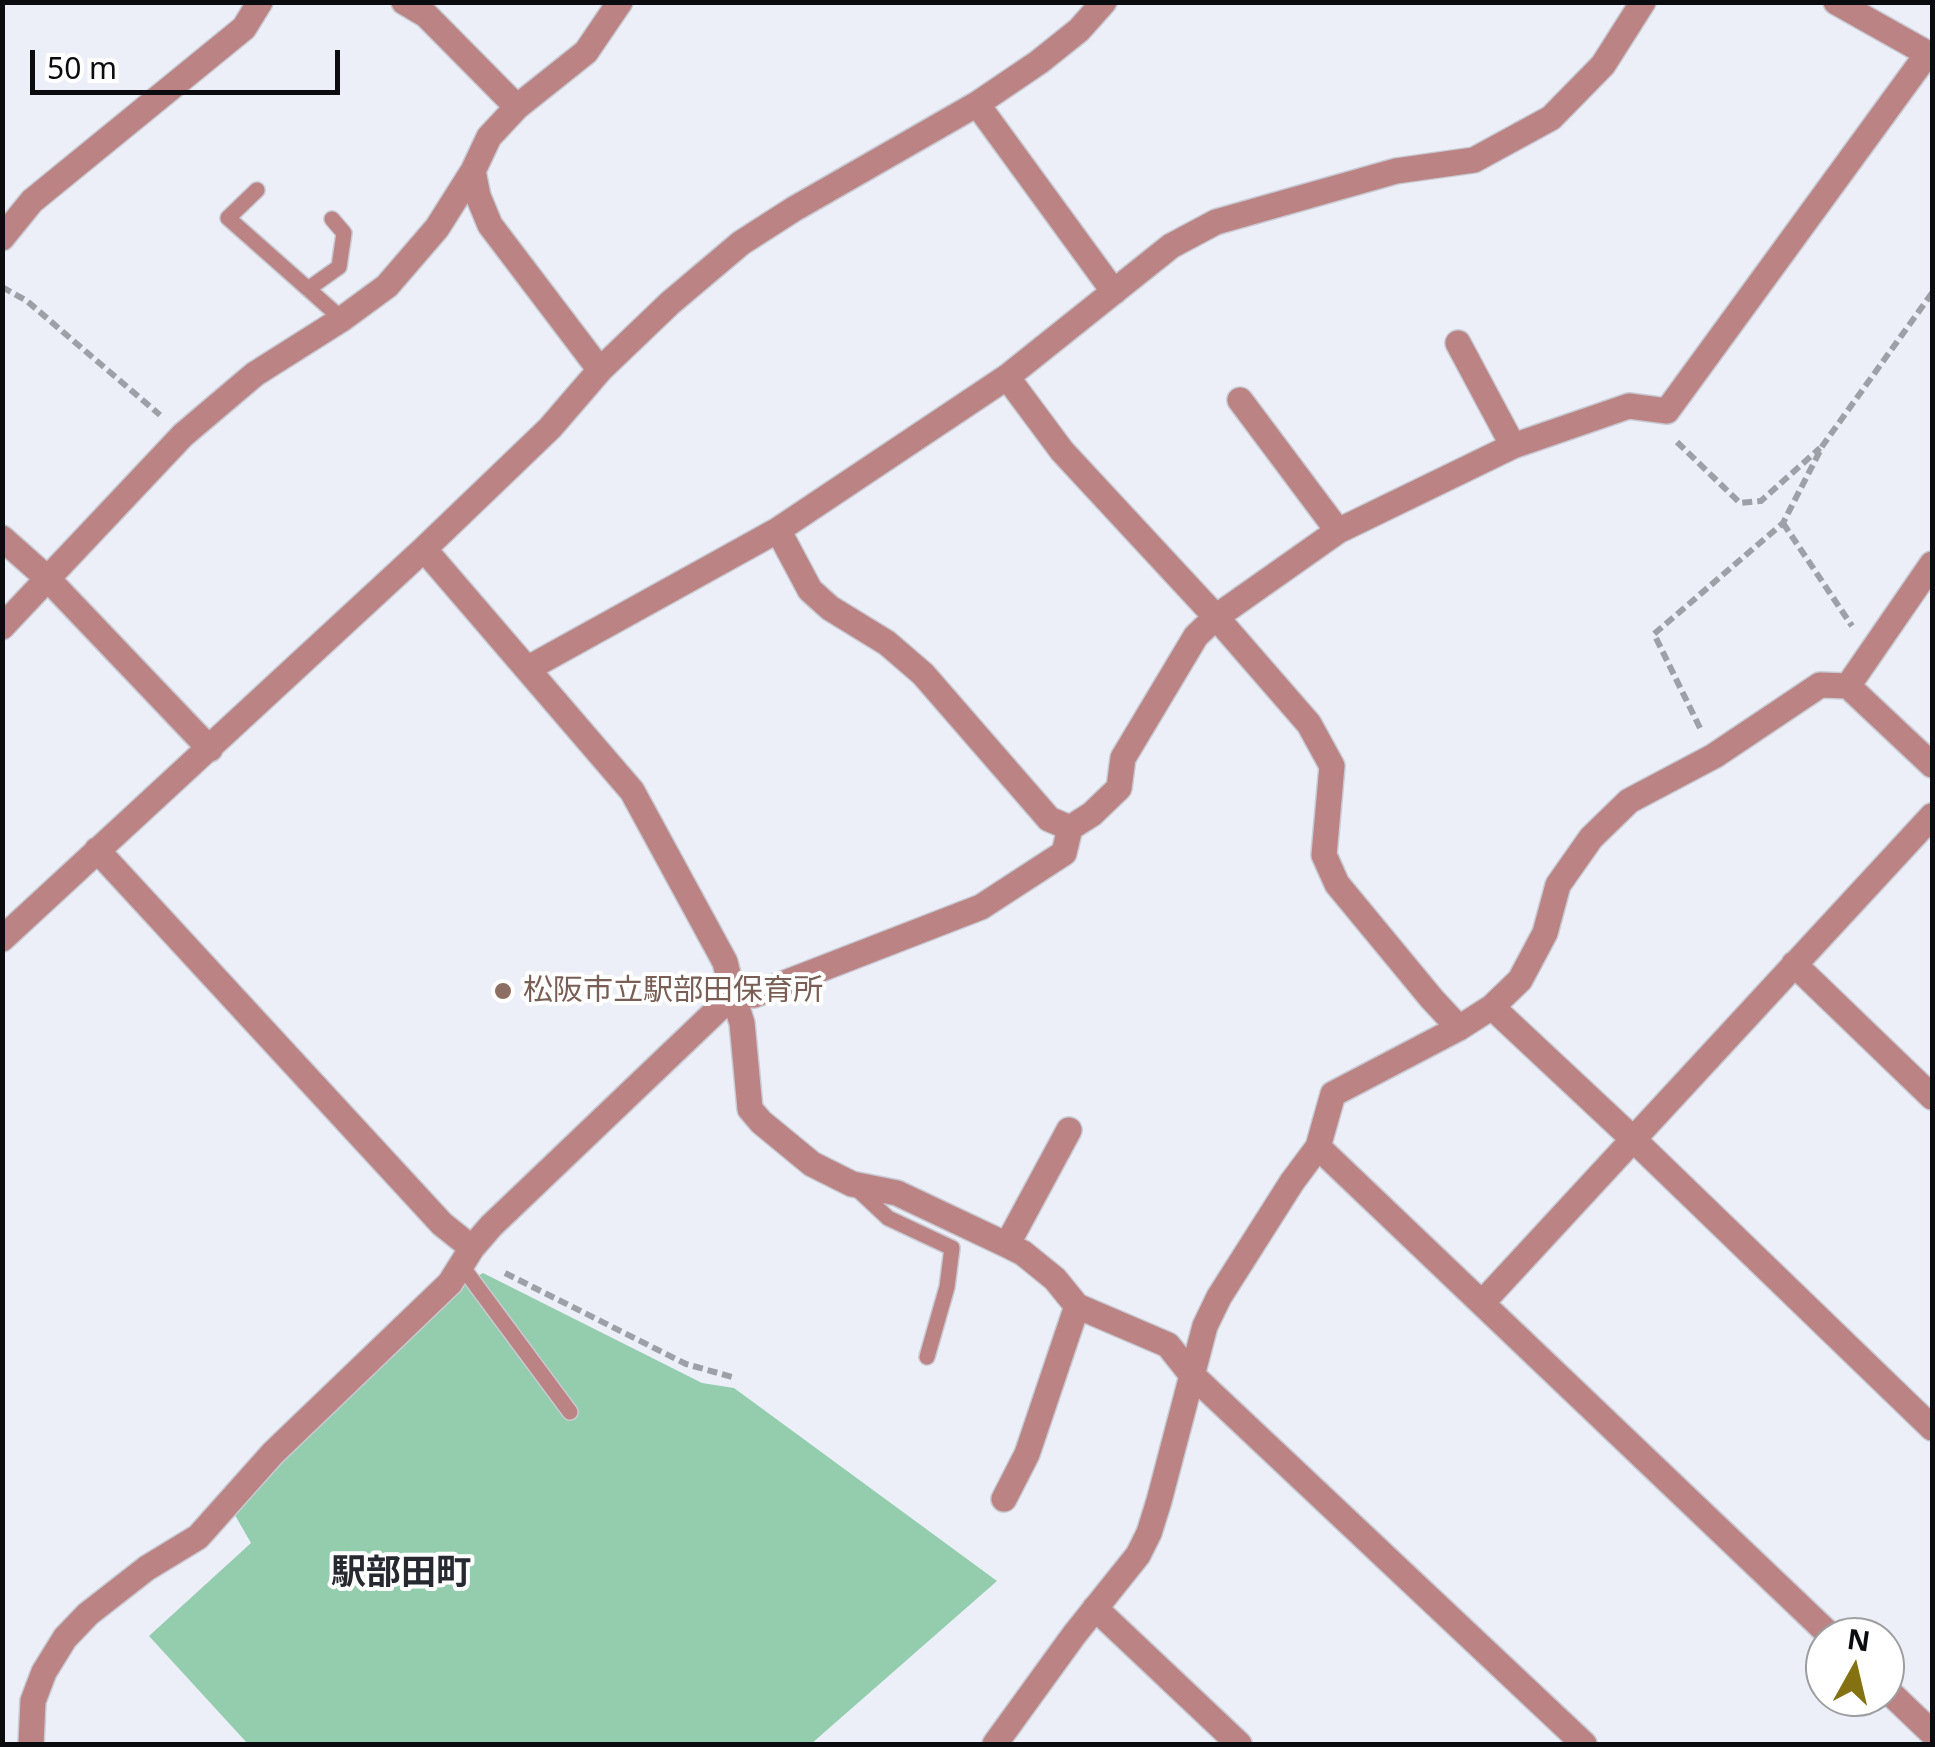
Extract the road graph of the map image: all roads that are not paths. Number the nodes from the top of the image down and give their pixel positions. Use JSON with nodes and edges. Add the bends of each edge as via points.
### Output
{"nodes":[{"id":1,"x":260,"y":2,"type":"edge"},
{"id":2,"x":404,"y":2,"type":"edge"},
{"id":3,"x":620,"y":2,"type":"edge"},
{"id":4,"x":1104,"y":2,"type":"edge"},
{"id":5,"x":1644,"y":2,"type":"edge"},
{"id":6,"x":1836,"y":2,"type":"edge"},
{"id":7,"x":1930,"y":54,"type":"edge"},
{"id":8,"x":977,"y":104,"type":"junction"},
{"id":9,"x":517,"y":107,"type":"junction"},
{"id":10,"x":473,"y":171,"type":"junction"},
{"id":11,"x":257,"y":190,"type":"dead end"},
{"id":12,"x":332,"y":219,"type":"dead end"},
{"id":13,"x":490,"y":225,"type":"junction"},
{"id":14,"x":437,"y":228,"type":"junction"},
{"id":15,"x":2,"y":238,"type":"edge"},
{"id":16,"x":308,"y":290,"type":"junction"},
{"id":17,"x":1114,"y":292,"type":"junction"},
{"id":18,"x":342,"y":319,"type":"junction"},
{"id":19,"x":1458,"y":343,"type":"dead end"},
{"id":20,"x":600,"y":370,"type":"junction"},
{"id":21,"x":1007,"y":377,"type":"junction"},
{"id":22,"x":1240,"y":400,"type":"dead end"},
{"id":23,"x":1513,"y":446,"type":"junction"},
{"id":24,"x":778,"y":530,"type":"junction"},
{"id":25,"x":1338,"y":531,"type":"junction"},
{"id":26,"x":2,"y":538,"type":"edge"},
{"id":27,"x":424,"y":549,"type":"junction"},
{"id":28,"x":1932,"y":564,"type":"edge"},
{"id":29,"x":48,"y":578,"type":"junction"},
{"id":30,"x":1216,"y":618,"type":"junction"},
{"id":31,"x":2,"y":627,"type":"edge"},
{"id":32,"x":527,"y":670,"type":"junction"},
{"id":33,"x":1848,"y":686,"type":"junction"},
{"id":34,"x":210,"y":749,"type":"junction"},
{"id":35,"x":1932,"y":764,"type":"edge"},
{"id":36,"x":1932,"y":816,"type":"edge"},
{"id":37,"x":1070,"y":828,"type":"junction"},
{"id":38,"x":97,"y":850,"type":"junction"},
{"id":39,"x":2,"y":939,"type":"edge"},
{"id":40,"x":1794,"y":964,"type":"junction"},
{"id":41,"x":733,"y":996,"type":"junction"},
{"id":42,"x":1492,"y":1007,"type":"junction"},
{"id":43,"x":1459,"y":1028,"type":"junction"},
{"id":44,"x":1932,"y":1096,"type":"edge"},
{"id":45,"x":1069,"y":1130,"type":"dead end"},
{"id":46,"x":1633,"y":1139,"type":"junction"},
{"id":47,"x":1318,"y":1146,"type":"junction"},
{"id":48,"x":852,"y":1184,"type":"junction"},
{"id":49,"x":1006,"y":1245,"type":"junction"},
{"id":50,"x":467,"y":1256,"type":"junction"},
{"id":51,"x":1482,"y":1303,"type":"junction"},
{"id":52,"x":1077,"y":1306,"type":"junction"},
{"id":53,"x":927,"y":1358,"type":"dead end"},
{"id":54,"x":1192,"y":1374,"type":"junction"},
{"id":55,"x":570,"y":1412,"type":"dead end"},
{"id":56,"x":1932,"y":1428,"type":"edge"},
{"id":57,"x":1004,"y":1499,"type":"dead end"},
{"id":58,"x":1095,"y":1608,"type":"junction"},
{"id":59,"x":1811,"y":1617,"type":"edge"},
{"id":60,"x":1905,"y":1707,"type":"edge"},
{"id":61,"x":1932,"y":1733,"type":"edge"},
{"id":62,"x":31,"y":1744,"type":"edge"},
{"id":63,"x":995,"y":1744,"type":"edge"},
{"id":64,"x":1240,"y":1744,"type":"edge"},
{"id":65,"x":1584,"y":1744,"type":"edge"}],
"edges":[{"from":1,"to":15,"type":"street","via":[[244,28],[32,201]]},
{"from":2,"to":9,"type":"street","via":[[426,15]]},
{"from":3,"to":9,"type":"street","via":[[586,52]]},
{"from":4,"to":8,"type":"street","via":[[1079,30]]},
{"from":5,"to":17,"type":"street","via":[[1603,65],[1551,118],[1474,160],[1396,171],[1216,222],[1171,246]]},
{"from":6,"to":7,"type":"street"},
{"from":7,"to":23,"type":"street","via":[[1667,411],[1629,406]]},
{"from":8,"to":17,"type":"street"},
{"from":8,"to":20,"type":"street","via":[[741,243]]},
{"from":9,"to":10,"type":"street","via":[[489,137]]},
{"from":10,"to":13,"type":"street"},
{"from":10,"to":14,"type":"street"},
{"from":11,"to":16,"type":"lane","via":[[228,218]]},
{"from":12,"to":16,"type":"lane","via":[[344,233],[339,267]]},
{"from":13,"to":14,"type":"street","via":[[452,220]]},
{"from":13,"to":20,"type":"street"},
{"from":14,"to":18,"type":"street","via":[[387,286]]},
{"from":16,"to":18,"type":"lane"},
{"from":17,"to":21,"type":"street"},
{"from":18,"to":29,"type":"street","via":[[254,374],[183,434]]},
{"from":19,"to":23,"type":"street"},
{"from":20,"to":27,"type":"street","via":[[550,428]]},
{"from":21,"to":24,"type":"street"},
{"from":21,"to":30,"type":"street","via":[[1062,451]]},
{"from":22,"to":25,"type":"street"},
{"from":23,"to":25,"type":"street"},
{"from":24,"to":32,"type":"street"},
{"from":24,"to":37,"type":"street","via":[[810,590],[923,674],[1049,819]]},
{"from":25,"to":30,"type":"street"},
{"from":26,"to":29,"type":"street"},
{"from":27,"to":32,"type":"street"},
{"from":27,"to":34,"type":"street"},
{"from":28,"to":33,"type":"street"},
{"from":29,"to":31,"type":"street"},
{"from":29,"to":34,"type":"street"},
{"from":30,"to":37,"type":"street","via":[[1196,636],[1123,758],[1119,788]]},
{"from":30,"to":43,"type":"street","via":[[1309,724],[1332,766],[1324,854],[1337,884]]},
{"from":32,"to":41,"type":"street","via":[[632,791],[725,962]]},
{"from":33,"to":35,"type":"street"},
{"from":33,"to":42,"type":"street","via":[[1820,685],[1714,756],[1629,801],[1558,884],[1545,933],[1520,980]]},
{"from":34,"to":38,"type":"street"},
{"from":36,"to":40,"type":"street"},
{"from":37,"to":41,"type":"street","via":[[1064,853],[981,907],[754,995]]},
{"from":38,"to":39,"type":"street"},
{"from":38,"to":50,"type":"street"},
{"from":40,"to":44,"type":"street"},
{"from":40,"to":46,"type":"street"},
{"from":41,"to":48,"type":"street","via":[[742,1022],[750,1109],[812,1164]]},
{"from":41,"to":50,"type":"street","via":[[490,1226]]},
{"from":42,"to":43,"type":"street"},
{"from":42,"to":46,"type":"street"},
{"from":43,"to":47,"type":"street","via":[[1333,1094]]},
{"from":45,"to":49,"type":"street"},
{"from":46,"to":51,"type":"street"},
{"from":46,"to":56,"type":"street"},
{"from":47,"to":51,"type":"street"},
{"from":47,"to":54,"type":"street","via":[[1219,1297]]},
{"from":48,"to":49,"type":"street","via":[[898,1193]]},
{"from":48,"to":53,"type":"lane","via":[[888,1218],[952,1248]]},
{"from":49,"to":52,"type":"street","via":[[1055,1278]]},
{"from":50,"to":55,"type":"lane"},
{"from":50,"to":62,"type":"street","via":[[450,1283],[273,1452],[198,1537],[147,1568],[65,1638],[33,1701]]},
{"from":51,"to":59,"type":"street"},
{"from":52,"to":54,"type":"street","via":[[1168,1345]]},
{"from":52,"to":57,"type":"street","via":[[1027,1454]]},
{"from":54,"to":58,"type":"street","via":[[1149,1533]]},
{"from":54,"to":65,"type":"street"},
{"from":58,"to":63,"type":"street"},
{"from":58,"to":64,"type":"street"},
{"from":60,"to":61,"type":"street"}]}
